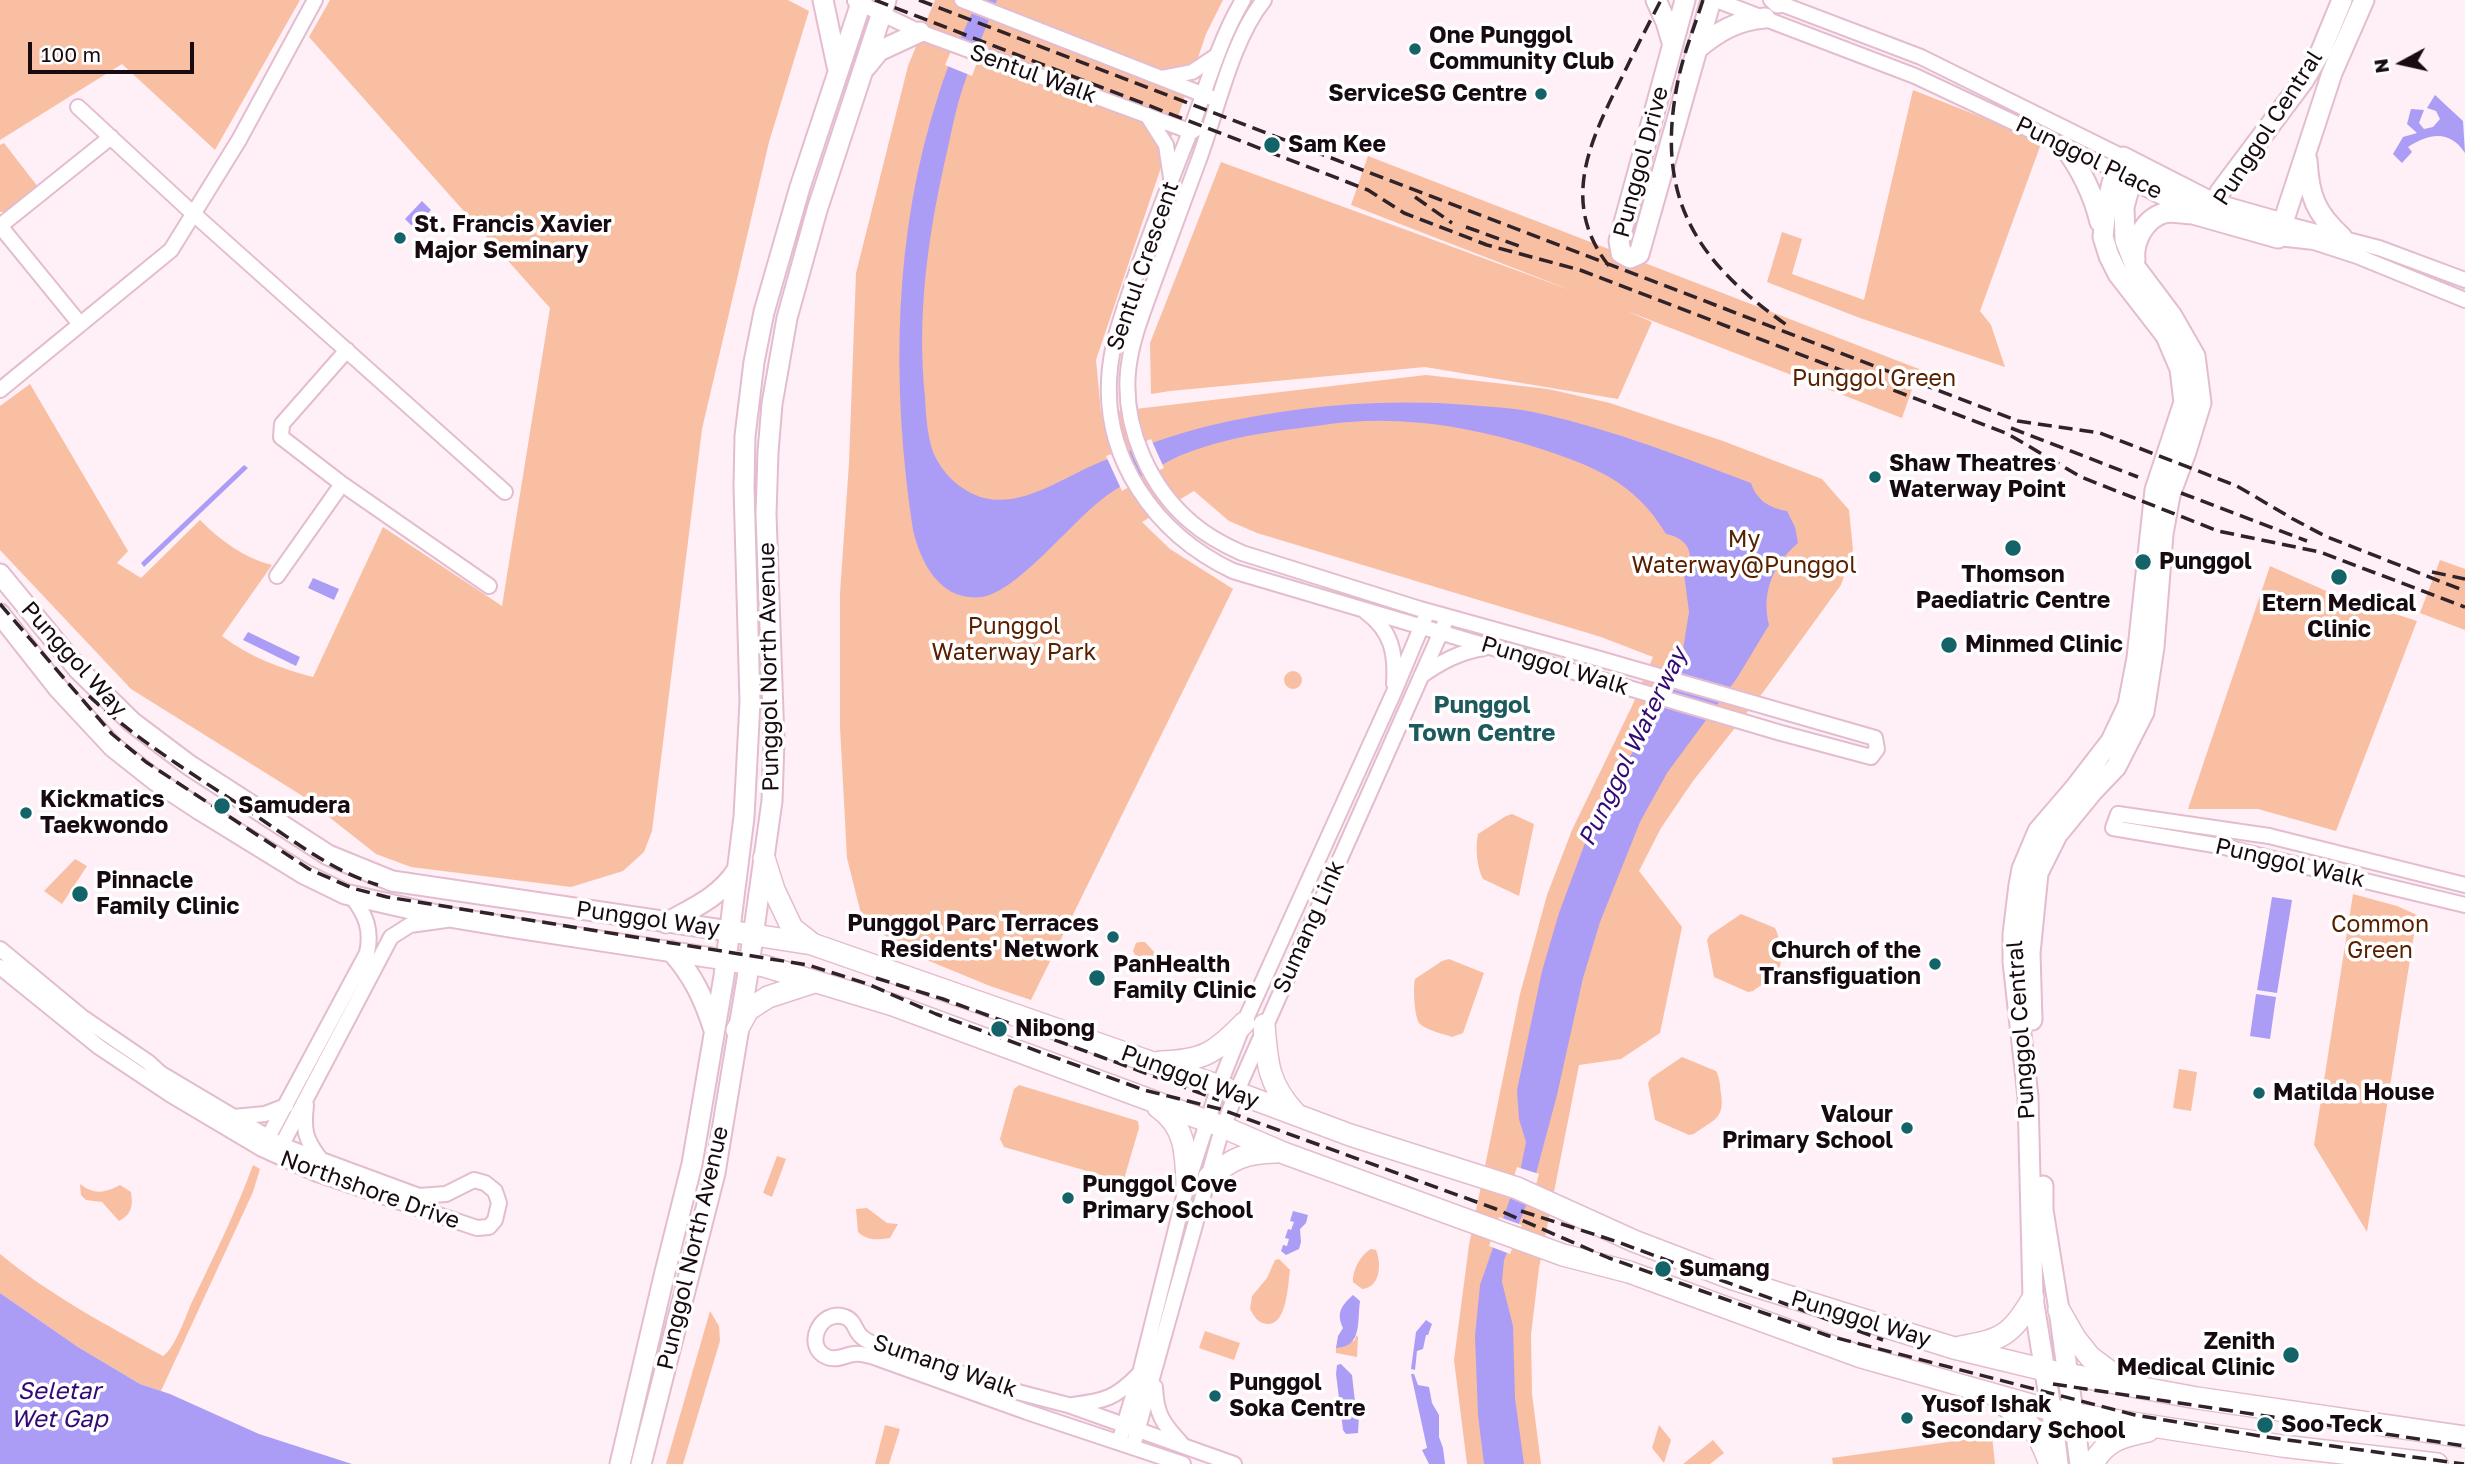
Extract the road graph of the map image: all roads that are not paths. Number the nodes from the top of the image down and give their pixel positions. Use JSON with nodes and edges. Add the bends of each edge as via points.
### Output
{"nodes":[{"id":1,"x":315,"y":0,"type":"edge"},
{"id":2,"x":823,"y":0,"type":"edge"},
{"id":3,"x":962,"y":0,"type":"edge"},
{"id":4,"x":1243,"y":0,"type":"edge"},
{"id":5,"x":1264,"y":0,"type":"edge"},
{"id":6,"x":1656,"y":0,"type":"edge"},
{"id":7,"x":1685,"y":0,"type":"edge"},
{"id":8,"x":1714,"y":0,"type":"edge"},
{"id":9,"x":2342,"y":0,"type":"edge"},
{"id":10,"x":2364,"y":0,"type":"edge"},
{"id":11,"x":858,"y":1,"type":"edge"},
{"id":12,"x":1772,"y":5,"type":"edge"},
{"id":13,"x":884,"y":7,"type":"edge"},
{"id":14,"x":920,"y":32,"type":"junction"},
{"id":15,"x":1672,"y":43,"type":"junction"},
{"id":16,"x":1696,"y":50,"type":"junction"},
{"id":17,"x":1216,"y":56,"type":"junction"},
{"id":18,"x":838,"y":71,"type":"junction"},
{"id":19,"x":863,"y":71,"type":"junction"},
{"id":20,"x":2332,"y":73,"type":"junction"},
{"id":21,"x":1161,"y":78,"type":"junction"},
{"id":22,"x":2304,"y":80,"type":"junction"},
{"id":23,"x":1203,"y":94,"type":"junction"},
{"id":24,"x":1219,"y":101,"type":"junction"},
{"id":25,"x":78,"y":107,"type":"dead end"},
{"id":26,"x":1147,"y":115,"type":"junction"},
{"id":27,"x":1214,"y":118,"type":"junction"},
{"id":28,"x":1191,"y":131,"type":"junction"},
{"id":29,"x":111,"y":137,"type":"junction"},
{"id":30,"x":2063,"y":145,"type":"junction"},
{"id":31,"x":2307,"y":152,"type":"junction"},
{"id":32,"x":2126,"y":168,"type":"junction"},
{"id":33,"x":1171,"y":180,"type":"junction"},
{"id":34,"x":2206,"y":212,"type":"junction"},
{"id":35,"x":194,"y":214,"type":"junction"},
{"id":36,"x":0,"y":226,"type":"edge"},
{"id":37,"x":2280,"y":231,"type":"junction"},
{"id":38,"x":2103,"y":237,"type":"junction"},
{"id":39,"x":2342,"y":237,"type":"junction"},
{"id":40,"x":2136,"y":268,"type":"junction"},
{"id":41,"x":2465,"y":281,"type":"edge"},
{"id":42,"x":2465,"y":300,"type":"edge"},
{"id":43,"x":80,"y":324,"type":"junction"},
{"id":44,"x":347,"y":349,"type":"junction"},
{"id":45,"x":0,"y":390,"type":"edge"},
{"id":46,"x":342,"y":484,"type":"junction"},
{"id":47,"x":505,"y":492,"type":"dead end"},
{"id":48,"x":0,"y":574,"type":"edge"},
{"id":49,"x":277,"y":576,"type":"dead end"},
{"id":50,"x":489,"y":586,"type":"dead end"},
{"id":51,"x":1360,"y":608,"type":"junction"},
{"id":52,"x":1428,"y":611,"type":"junction"},
{"id":53,"x":0,"y":614,"type":"edge"},
{"id":54,"x":1448,"y":617,"type":"junction"},
{"id":55,"x":1422,"y":626,"type":"junction"},
{"id":56,"x":1441,"y":632,"type":"junction"},
{"id":57,"x":1489,"y":647,"type":"junction"},
{"id":58,"x":1420,"y":677,"type":"junction"},
{"id":59,"x":1394,"y":692,"type":"junction"},
{"id":60,"x":764,"y":858,"type":"junction"},
{"id":61,"x":737,"y":870,"type":"junction"},
{"id":62,"x":2465,"y":885,"type":"edge"},
{"id":63,"x":352,"y":897,"type":"junction"},
{"id":64,"x":2465,"y":905,"type":"edge"},
{"id":65,"x":455,"y":918,"type":"junction"},
{"id":66,"x":666,"y":923,"type":"junction"},
{"id":67,"x":729,"y":931,"type":"junction"},
{"id":68,"x":753,"y":934,"type":"junction"},
{"id":69,"x":812,"y":944,"type":"junction"},
{"id":70,"x":0,"y":948,"type":"edge"},
{"id":71,"x":671,"y":951,"type":"junction"},
{"id":72,"x":726,"y":960,"type":"junction"},
{"id":73,"x":749,"y":963,"type":"junction"},
{"id":74,"x":0,"y":967,"type":"edge"},
{"id":75,"x":814,"y":982,"type":"junction"},
{"id":76,"x":1254,"y":1024,"type":"junction"},
{"id":77,"x":737,"y":1030,"type":"junction"},
{"id":78,"x":715,"y":1034,"type":"junction"},
{"id":79,"x":1151,"y":1062,"type":"junction"},
{"id":80,"x":166,"y":1084,"type":"junction"},
{"id":81,"x":1227,"y":1089,"type":"junction"},
{"id":82,"x":306,"y":1097,"type":"junction"},
{"id":83,"x":1146,"y":1098,"type":"junction"},
{"id":84,"x":286,"y":1106,"type":"junction"},
{"id":85,"x":1299,"y":1116,"type":"junction"},
{"id":86,"x":233,"y":1117,"type":"junction"},
{"id":87,"x":1215,"y":1125,"type":"junction"},
{"id":88,"x":272,"y":1147,"type":"junction"},
{"id":89,"x":1281,"y":1152,"type":"junction"},
{"id":90,"x":322,"y":1161,"type":"junction"},
{"id":91,"x":1209,"y":1177,"type":"junction"},
{"id":92,"x":1187,"y":1185,"type":"junction"},
{"id":93,"x":2033,"y":1298,"type":"junction"},
{"id":94,"x":2059,"y":1310,"type":"junction"},
{"id":95,"x":1954,"y":1348,"type":"junction"},
{"id":96,"x":2045,"y":1370,"type":"junction"},
{"id":97,"x":1147,"y":1374,"type":"junction"},
{"id":98,"x":2068,"y":1375,"type":"junction"},
{"id":99,"x":2128,"y":1385,"type":"junction"},
{"id":100,"x":1985,"y":1392,"type":"junction"},
{"id":101,"x":1068,"y":1405,"type":"junction"},
{"id":102,"x":2051,"y":1409,"type":"junction"},
{"id":103,"x":2074,"y":1414,"type":"junction"},
{"id":104,"x":1131,"y":1428,"type":"junction"},
{"id":105,"x":2160,"y":1428,"type":"junction"},
{"id":106,"x":2465,"y":1437,"type":"edge"},
{"id":107,"x":1126,"y":1444,"type":"junction"},
{"id":108,"x":1184,"y":1446,"type":"junction"},
{"id":109,"x":622,"y":1457,"type":"edge"},
{"id":110,"x":640,"y":1464,"type":"edge"},
{"id":111,"x":1183,"y":1464,"type":"edge"},
{"id":112,"x":1234,"y":1464,"type":"edge"},
{"id":113,"x":2050,"y":1464,"type":"edge"},
{"id":114,"x":2058,"y":1464,"type":"edge"},
{"id":115,"x":2080,"y":1464,"type":"edge"},
{"id":116,"x":2093,"y":1464,"type":"edge"},
{"id":117,"x":2437,"y":1464,"type":"edge"}],
"edges":[{"from":1,"to":35,"type":"street"},
{"from":2,"to":18,"type":"main road"},
{"from":3,"to":21,"type":"street","name":"Sentul Walk"},
{"from":4,"to":17,"type":"street","name":"Sentul Crescent"},
{"from":5,"to":24,"type":"street","name":"Sentul Crescent","via":[[1238,46]]},
{"from":6,"to":15,"type":"main road"},
{"from":7,"to":15,"type":"main road","name":"Punggol Drive"},
{"from":8,"to":12,"type":"street","name":"Punggol Place"},
{"from":8,"to":16,"type":"main road","name":"Punggol Drive"},
{"from":9,"to":22,"type":"main road","name":"Punggol Central"},
{"from":10,"to":20,"type":"main road","name":"Punggol Central"},
{"from":11,"to":13,"type":"street","name":"Sentul Walk"},
{"from":11,"to":18,"type":"main road","name":"Punggol North Avenue"},
{"from":12,"to":16,"type":"main road"},
{"from":12,"to":30,"type":"street","name":"Punggol Place"},
{"from":12,"to":32,"type":"street","name":"Punggol Place","via":[[1921,57]]},
{"from":13,"to":14,"type":"street","name":"Sentul Walk"},
{"from":13,"to":19,"type":"main road","name":"Punggol North Avenue"},
{"from":14,"to":19,"type":"main road","via":[[879,51]]},
{"from":14,"to":26,"type":"street","name":"Sentul Walk"},
{"from":15,"to":16,"type":"main road","name":"Punggol Drive","via":[[1619,241],[1619,249],[1630,258],[1639,254]]},
{"from":17,"to":21,"type":"street","via":[[1192,72]]},
{"from":17,"to":23,"type":"street","name":"Sentul Crescent"},
{"from":18,"to":61,"type":"main road","name":"Punggol North Avenue","via":[[764,312],[752,374],[744,487],[750,715]]},
{"from":19,"to":60,"type":"main road","name":"Punggol North Avenue","via":[[786,318],[772,404],[766,514],[774,741]]},
{"from":20,"to":22,"type":"main road","via":[[2322,85]]},
{"from":20,"to":31,"type":"main road","name":"Punggol Central"},
{"from":21,"to":23,"type":"street","name":"Sentul Walk"},
{"from":22,"to":34,"type":"main road","name":"Punggol Central"},
{"from":23,"to":24,"type":"street","name":"Sentul Walk"},
{"from":23,"to":28,"type":"street","name":"Sentul Crescent"},
{"from":24,"to":27,"type":"street","name":"Sentul Crescent"},
{"from":25,"to":29,"type":"street"},
{"from":26,"to":28,"type":"street","name":"Sentul Walk"},
{"from":26,"to":33,"type":"street","via":[[1166,145]]},
{"from":27,"to":28,"type":"street"},
{"from":27,"to":52,"type":"street","name":"Sentul Crescent","via":[[1135,336],[1128,393],[1132,422],[1147,465],[1174,505],[1220,543]]},
{"from":28,"to":33,"type":"street","name":"Sentul Crescent"},
{"from":29,"to":35,"type":"street"},
{"from":29,"to":36,"type":"street"},
{"from":30,"to":32,"type":"street","name":"Punggol Place"},
{"from":30,"to":38,"type":"main road","via":[[2089,187]]},
{"from":31,"to":37,"type":"main road","name":"Punggol Central"},
{"from":31,"to":39,"type":"main road","via":[[2315,206]]},
{"from":32,"to":34,"type":"main road","name":"Punggol Place"},
{"from":32,"to":38,"type":"main road","name":"Punggol Central","via":[[2106,208]]},
{"from":32,"to":40,"type":"main road","name":"Punggol Central","via":[[2125,240]]},
{"from":33,"to":51,"type":"street","name":"Sentul Crescent","via":[[1118,326],[1110,367],[1112,415],[1120,451],[1158,518],[1208,558],[1257,579]]},
{"from":34,"to":37,"type":"main road","name":"Punggol Place"},
{"from":34,"to":40,"type":"main road","via":[[2163,213],[2144,227],[2134,251]]},
{"from":35,"to":43,"type":"street","via":[[171,250]]},
{"from":35,"to":44,"type":"street"},
{"from":36,"to":43,"type":"street"},
{"from":37,"to":39,"type":"street","name":"Punggol Place"},
{"from":37,"to":42,"type":"street","name":"Punggol Place"},
{"from":38,"to":93,"type":"main road","name":"Punggol Central","via":[[2118,274],[2166,336],[2180,369],[2184,402],[2155,490],[2129,705],[2111,741],[2038,831],[2019,885],[2013,962],[2028,1097]]},
{"from":39,"to":41,"type":"street","name":"Punggol Place"},
{"from":40,"to":94,"type":"main road","name":"Punggol Central","via":[[2195,356],[2201,403],[2169,495],[2144,712],[2116,767],[2057,835],[2038,873],[2030,1004],[2042,1120],[2043,1210]]},
{"from":43,"to":45,"type":"street"},
{"from":44,"to":46,"type":"street","via":[[281,430]]},
{"from":44,"to":47,"type":"street"},
{"from":46,"to":49,"type":"street"},
{"from":46,"to":50,"type":"street"},
{"from":48,"to":66,"type":"main road","name":"Punggol Way","via":[[78,669],[132,722],[189,765],[328,855],[392,881]]},
{"from":51,"to":55,"type":"street","name":"Sentul Crescent"},
{"from":51,"to":59,"type":"street","via":[[1391,641]]},
{"from":52,"to":54,"type":"street","name":"Sentul Crescent"},
{"from":52,"to":55,"type":"street","name":"Sumang Link"},
{"from":53,"to":63,"type":"main road","name":"Punggol Way","via":[[58,688],[113,747],[200,810],[304,874]]},
{"from":54,"to":56,"type":"street","name":"Sumang Link"},
{"from":54,"to":57,"type":"street","name":"Punggol Walk","via":[[1875,738],[1877,749],[1871,757]]},
{"from":55,"to":56,"type":"street","name":"Sentul Crescent"},
{"from":55,"to":59,"type":"street","name":"Sumang Link"},
{"from":56,"to":57,"type":"street","name":"Punggol Walk"},
{"from":56,"to":58,"type":"street","name":"Sumang Link"},
{"from":57,"to":58,"type":"street","via":[[1464,651]]},
{"from":58,"to":76,"type":"street","name":"Sumang Link"},
{"from":59,"to":76,"type":"street","name":"Sumang Link"},
{"from":60,"to":68,"type":"main road","name":"Punggol North Avenue"},
{"from":60,"to":69,"type":"main road","via":[[792,928]]},
{"from":61,"to":66,"type":"main road","via":[[711,899]]},
{"from":61,"to":67,"type":"main road","name":"Punggol North Avenue"},
{"from":62,"to":64,"type":"street","name":"Punggol Walk","via":[[2269,836],[2116,821]]},
{"from":63,"to":65,"type":"main road","name":"Punggol Way"},
{"from":63,"to":84,"type":"street","via":[[369,927],[367,953]]},
{"from":65,"to":71,"type":"main road","name":"Punggol Way"},
{"from":65,"to":82,"type":"street","via":[[410,925],[391,937]]},
{"from":66,"to":67,"type":"main road","name":"Punggol Way"},
{"from":67,"to":68,"type":"main road","name":"Punggol Way"},
{"from":67,"to":72,"type":"main road","name":"Punggol North Avenue"},
{"from":68,"to":69,"type":"main road","name":"Punggol Way"},
{"from":68,"to":73,"type":"main road","name":"Punggol North Avenue"},
{"from":69,"to":79,"type":"main road","name":"Punggol Way"},
{"from":70,"to":80,"type":"street","name":"Northshore Drive","via":[[82,1017],[148,1062]]},
{"from":71,"to":72,"type":"main road","name":"Punggol Way"},
{"from":71,"to":78,"type":"main road","via":[[695,981]]},
{"from":72,"to":73,"type":"main road","name":"Punggol Way"},
{"from":72,"to":78,"type":"main road","name":"Punggol North Avenue"},
{"from":73,"to":75,"type":"main road","name":"Punggol Way"},
{"from":73,"to":77,"type":"main road","name":"Punggol North Avenue"},
{"from":74,"to":80,"type":"street","name":"Northshore Drive","via":[[99,1047]]},
{"from":75,"to":77,"type":"main road","via":[[768,997],[748,1010]]},
{"from":75,"to":83,"type":"main road","name":"Punggol Way","via":[[893,1005]]},
{"from":76,"to":79,"type":"main road","via":[[1204,1056]]},
{"from":76,"to":81,"type":"street","name":"Sumang Link"},
{"from":76,"to":81,"type":"street","name":"Sumang Link"},
{"from":76,"to":85,"type":"main road","via":[[1270,1076]]},
{"from":77,"to":110,"type":"main road","name":"Punggol North Avenue","via":[[715,1173]]},
{"from":78,"to":109,"type":"main road","name":"Punggol North Avenue","via":[[692,1164]]},
{"from":79,"to":81,"type":"main road","name":"Punggol Way"},
{"from":80,"to":86,"type":"street","name":"Northshore Drive"},
{"from":80,"to":88,"type":"street","name":"Northshore Drive"},
{"from":81,"to":85,"type":"main road","name":"Punggol Way"},
{"from":81,"to":87,"type":"street","name":"Sumang Link"},
{"from":82,"to":88,"type":"street"},
{"from":82,"to":90,"type":"street","via":[[305,1135]]},
{"from":83,"to":87,"type":"main road","name":"Punggol Way"},
{"from":83,"to":92,"type":"main road","via":[[1168,1114],[1182,1135]]},
{"from":84,"to":86,"type":"street","via":[[265,1114]]},
{"from":84,"to":88,"type":"street"},
{"from":85,"to":95,"type":"main road","name":"Punggol Way","via":[[1517,1188],[1733,1279]]},
{"from":86,"to":88,"type":"street","name":"Northshore Drive"},
{"from":87,"to":89,"type":"main road","name":"Punggol Way"},
{"from":87,"to":91,"type":"street","name":"Sumang Link"},
{"from":87,"to":92,"type":"street","name":"Sumang Link"},
{"from":88,"to":90,"type":"street","name":"Northshore Drive"},
{"from":88,"to":90,"type":"street","name":"Northshore Drive","via":[[317,1174],[477,1228],[492,1225],[498,1212],[497,1195],[478,1180],[446,1194],[419,1196]]},
{"from":89,"to":91,"type":"main road","via":[[1247,1154]]},
{"from":89,"to":100,"type":"main road","name":"Punggol Way","via":[[1861,1357]]},
{"from":91,"to":97,"type":"street","name":"Sumang Link"},
{"from":92,"to":97,"type":"street","name":"Sumang Link"},
{"from":93,"to":95,"type":"main road","via":[[2012,1330],[1994,1340]]},
{"from":93,"to":96,"type":"main road","name":"Punggol Central"},
{"from":94,"to":98,"type":"main road","name":"Punggol Central"},
{"from":94,"to":99,"type":"main road","via":[[2090,1357]]},
{"from":95,"to":96,"type":"main road","name":"Punggol Way"},
{"from":96,"to":98,"type":"main road","name":"Punggol Way"},
{"from":96,"to":102,"type":"main road","name":"Punggol Central"},
{"from":97,"to":101,"type":"street","via":[[1112,1397]]},
{"from":97,"to":104,"type":"street","name":"Sumang Link"},
{"from":97,"to":108,"type":"street","via":[[1164,1425]]},
{"from":98,"to":99,"type":"main road","name":"Punggol Way"},
{"from":98,"to":103,"type":"main road","name":"Punggol Central"},
{"from":99,"to":106,"type":"main road","name":"Punggol Way"},
{"from":100,"to":102,"type":"main road","name":"Punggol Way"},
{"from":100,"to":113,"type":"main road","via":[[2021,1416],[2040,1437]]},
{"from":101,"to":104,"type":"street","name":"Sumang Walk"},
{"from":101,"to":107,"type":"street","name":"Sumang Walk","via":[[877,1345],[862,1337],[844,1316],[827,1318],[816,1331],[816,1341],[826,1357],[871,1356]]},
{"from":102,"to":103,"type":"main road","name":"Punggol Way"},
{"from":102,"to":114,"type":"main road","name":"Punggol Central"},
{"from":103,"to":105,"type":"main road","name":"Punggol Way"},
{"from":103,"to":115,"type":"main road","name":"Punggol Central"},
{"from":104,"to":107,"type":"street","name":"Sumang Link"},
{"from":104,"to":108,"type":"street","name":"Sumang Walk"},
{"from":105,"to":116,"type":"main road","via":[[2118,1437]]},
{"from":105,"to":117,"type":"main road","name":"Punggol Way"},
{"from":107,"to":111,"type":"street","name":"Sumang Walk"},
{"from":108,"to":112,"type":"street","name":"Sumang Walk"}]}
